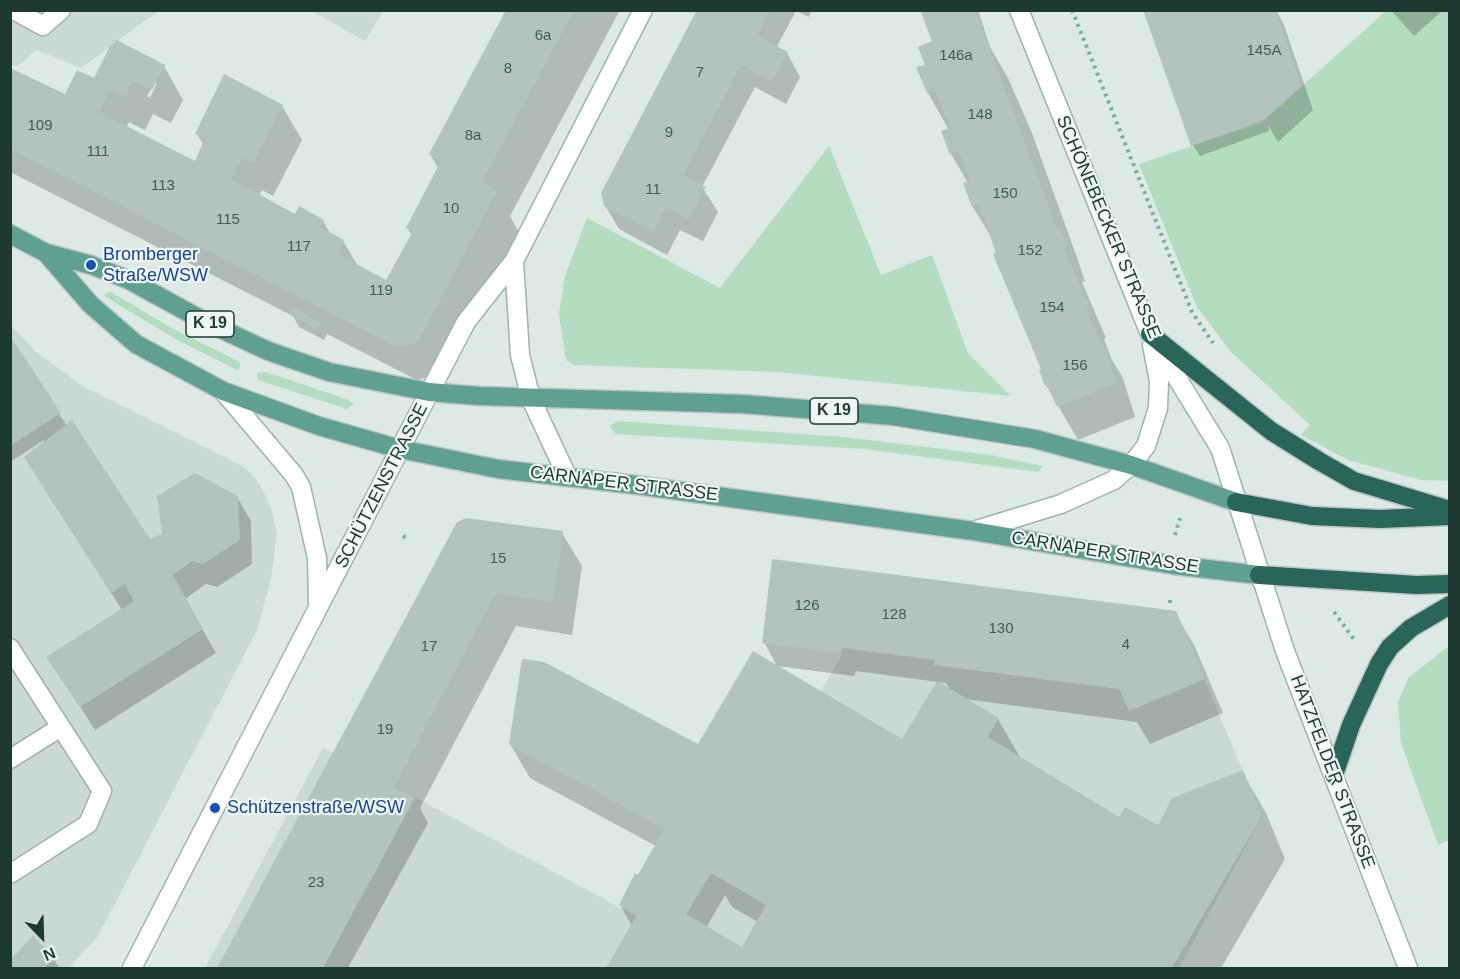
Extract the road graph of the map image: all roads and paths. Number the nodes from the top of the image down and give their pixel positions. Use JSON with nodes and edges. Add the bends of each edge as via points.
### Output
{"nodes":[{"id":1,"x":14,"y":10,"type":"edge"},
{"id":2,"x":61,"y":10,"type":"edge"},
{"id":3,"x":643,"y":10,"type":"edge"},
{"id":4,"x":1019,"y":10,"type":"edge"},
{"id":5,"x":1072,"y":10,"type":"edge"},
{"id":6,"x":10,"y":234,"type":"edge"},
{"id":7,"x":46,"y":253,"type":"junction"},
{"id":8,"x":514,"y":261,"type":"junction"},
{"id":9,"x":1150,"y":334,"type":"junction"},
{"id":10,"x":1215,"y":346,"type":"dead end"},
{"id":11,"x":223,"y":391,"type":"junction"},
{"id":12,"x":429,"y":392,"type":"junction"},
{"id":13,"x":531,"y":399,"type":"junction"},
{"id":14,"x":400,"y":449,"type":"junction"},
{"id":15,"x":1131,"y":465,"type":"junction"},
{"id":16,"x":567,"y":476,"type":"junction"},
{"id":17,"x":1236,"y":502,"type":"junction"},
{"id":18,"x":1449,"y":510,"type":"edge"},
{"id":19,"x":1449,"y":516,"type":"edge"},
{"id":20,"x":1180,"y":518,"type":"dead end"},
{"id":21,"x":973,"y":531,"type":"junction"},
{"id":22,"x":403,"y":536,"type":"dead end"},
{"id":23,"x":1175,"y":537,"type":"dead end"},
{"id":24,"x":409,"y":540,"type":"dead end"},
{"id":25,"x":1259,"y":575,"type":"junction"},
{"id":26,"x":1449,"y":584,"type":"edge"},
{"id":27,"x":1170,"y":597,"type":"dead end"},
{"id":28,"x":1170,"y":603,"type":"dead end"},
{"id":29,"x":1449,"y":605,"type":"edge"},
{"id":30,"x":1331,"y":608,"type":"dead end"},
{"id":31,"x":318,"y":609,"type":"junction"},
{"id":32,"x":1359,"y":645,"type":"dead end"},
{"id":33,"x":10,"y":648,"type":"edge"},
{"id":34,"x":61,"y":727,"type":"junction"},
{"id":35,"x":10,"y":759,"type":"edge"},
{"id":36,"x":1334,"y":775,"type":"junction"},
{"id":37,"x":10,"y":874,"type":"edge"},
{"id":38,"x":132,"y":969,"type":"edge"},
{"id":39,"x":1408,"y":969,"type":"edge"}],
"edges":[{"from":1,"to":2,"type":"main road","via":[[43,26]]},
{"from":3,"to":8,"type":"main road","name":"SCHÜTZENSTRASSE"},
{"from":4,"to":9,"type":"main road","name":"SCHÖNEBECKER STRASSE"},
{"from":5,"to":10,"type":"path","via":[[1192,312]]},
{"from":6,"to":7,"type":"main road","name":"CARNAPER STRASSE","number":"K 19"},
{"from":7,"to":11,"type":"main road","name":"CARNAPER STRASSE","number":"K 19","via":[[90,304],[136,344]]},
{"from":7,"to":12,"type":"main road","name":"CARNAPER STRASSE","number":"K 19","via":[[129,280],[204,321],[288,358],[329,372]]},
{"from":8,"to":12,"type":"main road","name":"SCHÜTZENSTRASSE","via":[[466,322]]},
{"from":8,"to":13,"type":"main road","via":[[520,355]]},
{"from":9,"to":15,"type":"main road","via":[[1159,381],[1158,408],[1146,446]]},
{"from":9,"to":17,"type":"main road","name":"SCHÖNEBECKER STRASSE","via":[[1220,448]]},
{"from":9,"to":18,"type":"highway","via":[[1272,431],[1319,461],[1354,481]]},
{"from":11,"to":14,"type":"main road","name":"CARNAPER STRASSE","number":"K 19","via":[[319,426]]},
{"from":11,"to":31,"type":"main road","via":[[301,487],[316,558]]},
{"from":12,"to":13,"type":"main road","name":"CARNAPER STRASSE","number":"K 19"},
{"from":12,"to":14,"type":"main road","name":"SCHÜTZENSTRASSE"},
{"from":13,"to":15,"type":"main road","name":"CARNAPER STRASSE","number":"K 19","via":[[720,403],[893,416],[1035,439]]},
{"from":13,"to":16,"type":"main road"},
{"from":14,"to":16,"type":"main road","name":"CARNAPER STRASSE","number":"K 19","via":[[498,469]]},
{"from":14,"to":31,"type":"main road","name":"SCHÜTZENSTRASSE"},
{"from":15,"to":17,"type":"main road","name":"CARNAPER STRASSE","number":"K 19"},
{"from":15,"to":21,"type":"main road","via":[[1114,480],[1061,504]]},
{"from":16,"to":21,"type":"main road","name":"CARNAPER STRASSE","number":"K 19"},
{"from":17,"to":19,"type":"highway","via":[[1312,516]]},
{"from":17,"to":25,"type":"main road","name":"SCHÖNEBECKER STRASSE"},
{"from":20,"to":23,"type":"path"},
{"from":21,"to":25,"type":"main road","name":"CARNAPER STRASSE","number":"K 19","via":[[1173,565]]},
{"from":22,"to":24,"type":"path"},
{"from":25,"to":26,"type":"highway"},
{"from":25,"to":36,"type":"main road","name":"HATZFELDER STRASSE"},
{"from":27,"to":28,"type":"path"},
{"from":29,"to":36,"type":"highway","via":[[1411,628],[1390,647],[1351,725]]},
{"from":30,"to":32,"type":"path"},
{"from":31,"to":38,"type":"main road","name":"SCHÜTZENSTRASSE"},
{"from":33,"to":34,"type":"main road"},
{"from":34,"to":35,"type":"main road"},
{"from":34,"to":37,"type":"main road","via":[[102,790],[88,824]]},
{"from":36,"to":39,"type":"main road","name":"HATZFELDER STRASSE"}]}
